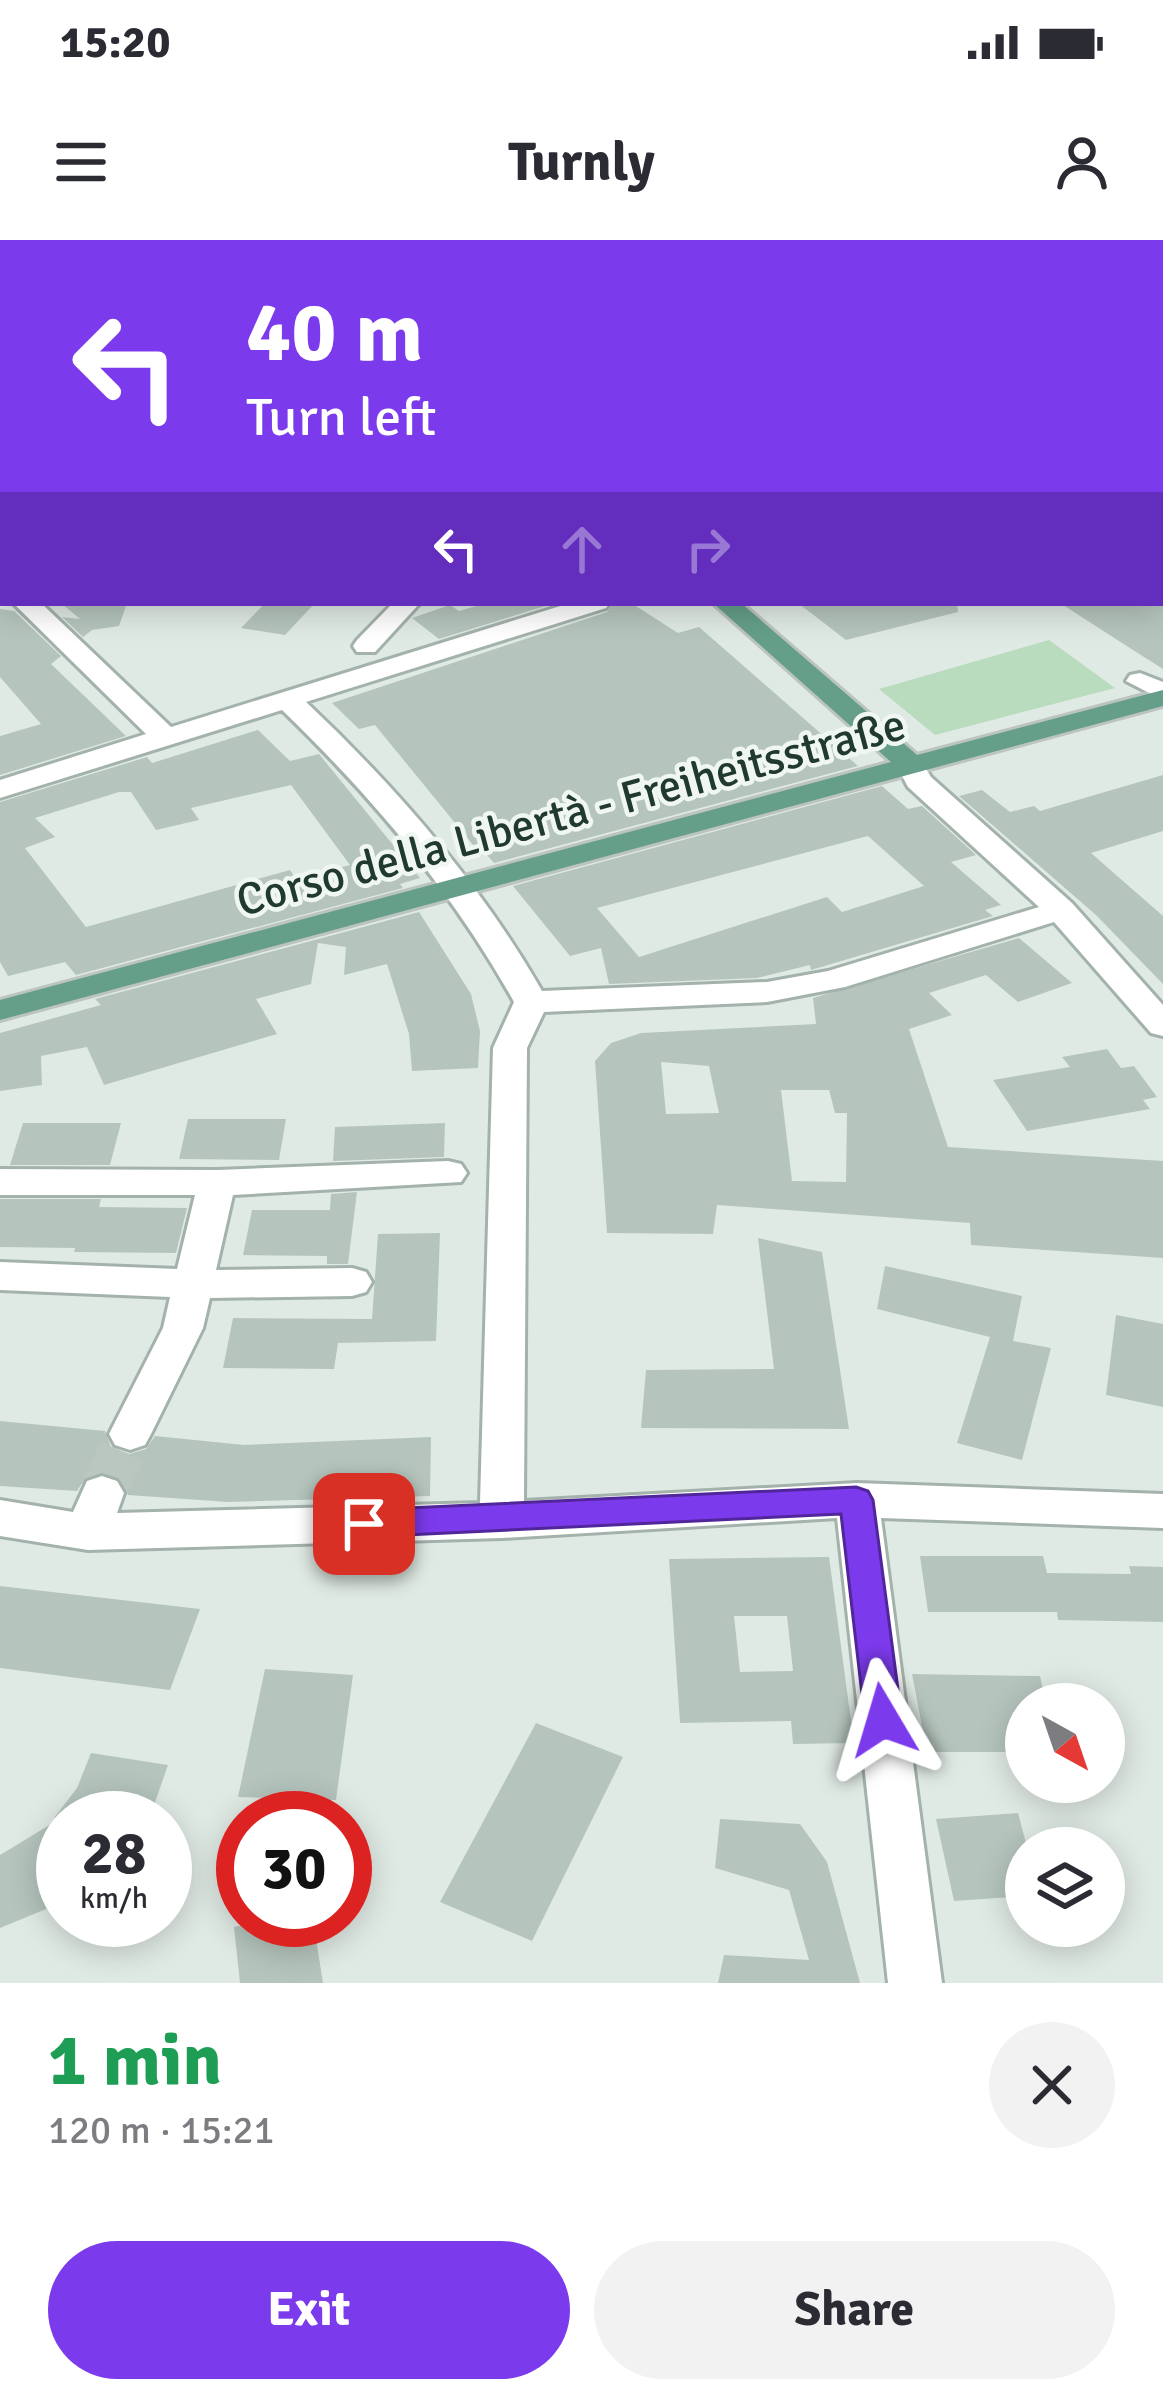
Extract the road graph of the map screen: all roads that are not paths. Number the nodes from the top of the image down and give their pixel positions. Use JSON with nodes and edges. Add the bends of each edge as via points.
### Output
{"nodes":[{"id":1,"x":29,"y":606,"type":"edge"},
{"id":2,"x":404,"y":606,"type":"edge"},
{"id":3,"x":587,"y":606,"type":"edge"},
{"id":4,"x":730,"y":606,"type":"edge"},
{"id":5,"x":366,"y":646,"type":"dead end"},
{"id":6,"x":1156,"y":691,"type":"edge"},
{"id":7,"x":288,"y":700,"type":"junction"},
{"id":8,"x":165,"y":737,"type":"junction"},
{"id":9,"x":912,"y":768,"type":"junction"},
{"id":10,"x":0,"y":789,"type":"edge"},
{"id":11,"x":455,"y":890,"type":"junction"},
{"id":12,"x":1061,"y":910,"type":"junction"},
{"id":13,"x":531,"y":1002,"type":"junction"},
{"id":14,"x":0,"y":1010,"type":"edge"},
{"id":15,"x":1163,"y":1026,"type":"edge"},
{"id":16,"x":448,"y":1174,"type":"dead end"},
{"id":17,"x":0,"y":1182,"type":"edge"},
{"id":18,"x":217,"y":1183,"type":"junction"},
{"id":19,"x":0,"y":1276,"type":"edge"},
{"id":20,"x":352,"y":1282,"type":"dead end"},
{"id":21,"x":195,"y":1284,"type":"junction"},
{"id":22,"x":130,"y":1434,"type":"tunnel mouth"},
{"id":23,"x":856,"y":1500,"type":"junction"},
{"id":24,"x":1163,"y":1510,"type":"edge"},
{"id":25,"x":0,"y":1518,"type":"edge"},
{"id":26,"x":502,"y":1520,"type":"junction"},
{"id":27,"x":915,"y":1983,"type":"edge"}],
"edges":[{"from":1,"to":8,"type":"street"},
{"from":2,"to":5,"type":"street"},
{"from":3,"to":7,"type":"street"},
{"from":4,"to":9,"type":"main road"},
{"from":6,"to":9,"type":"main road","name":"Corso della Libertà - Freiheitsstraße"},
{"from":7,"to":8,"type":"street"},
{"from":7,"to":11,"type":"street","via":[[337,746]]},
{"from":8,"to":10,"type":"street"},
{"from":9,"to":11,"type":"main road","name":"Corso della Libertà - Freiheitsstraße"},
{"from":9,"to":12,"type":"street"},
{"from":11,"to":13,"type":"street"},
{"from":11,"to":14,"type":"main road","name":"Corso della Libertà - Freiheitsstraße"},
{"from":12,"to":13,"type":"street","via":[[767,992]]},
{"from":12,"to":15,"type":"street"},
{"from":13,"to":26,"type":"street","via":[[510,1048]]},
{"from":16,"to":18,"type":"street"},
{"from":17,"to":18,"type":"street"},
{"from":18,"to":21,"type":"street"},
{"from":19,"to":21,"type":"street"},
{"from":20,"to":21,"type":"street"},
{"from":21,"to":22,"type":"street"},
{"from":23,"to":24,"type":"street"},
{"from":23,"to":26,"type":"street"},
{"from":23,"to":27,"type":"street"},
{"from":25,"to":26,"type":"street"}]}
